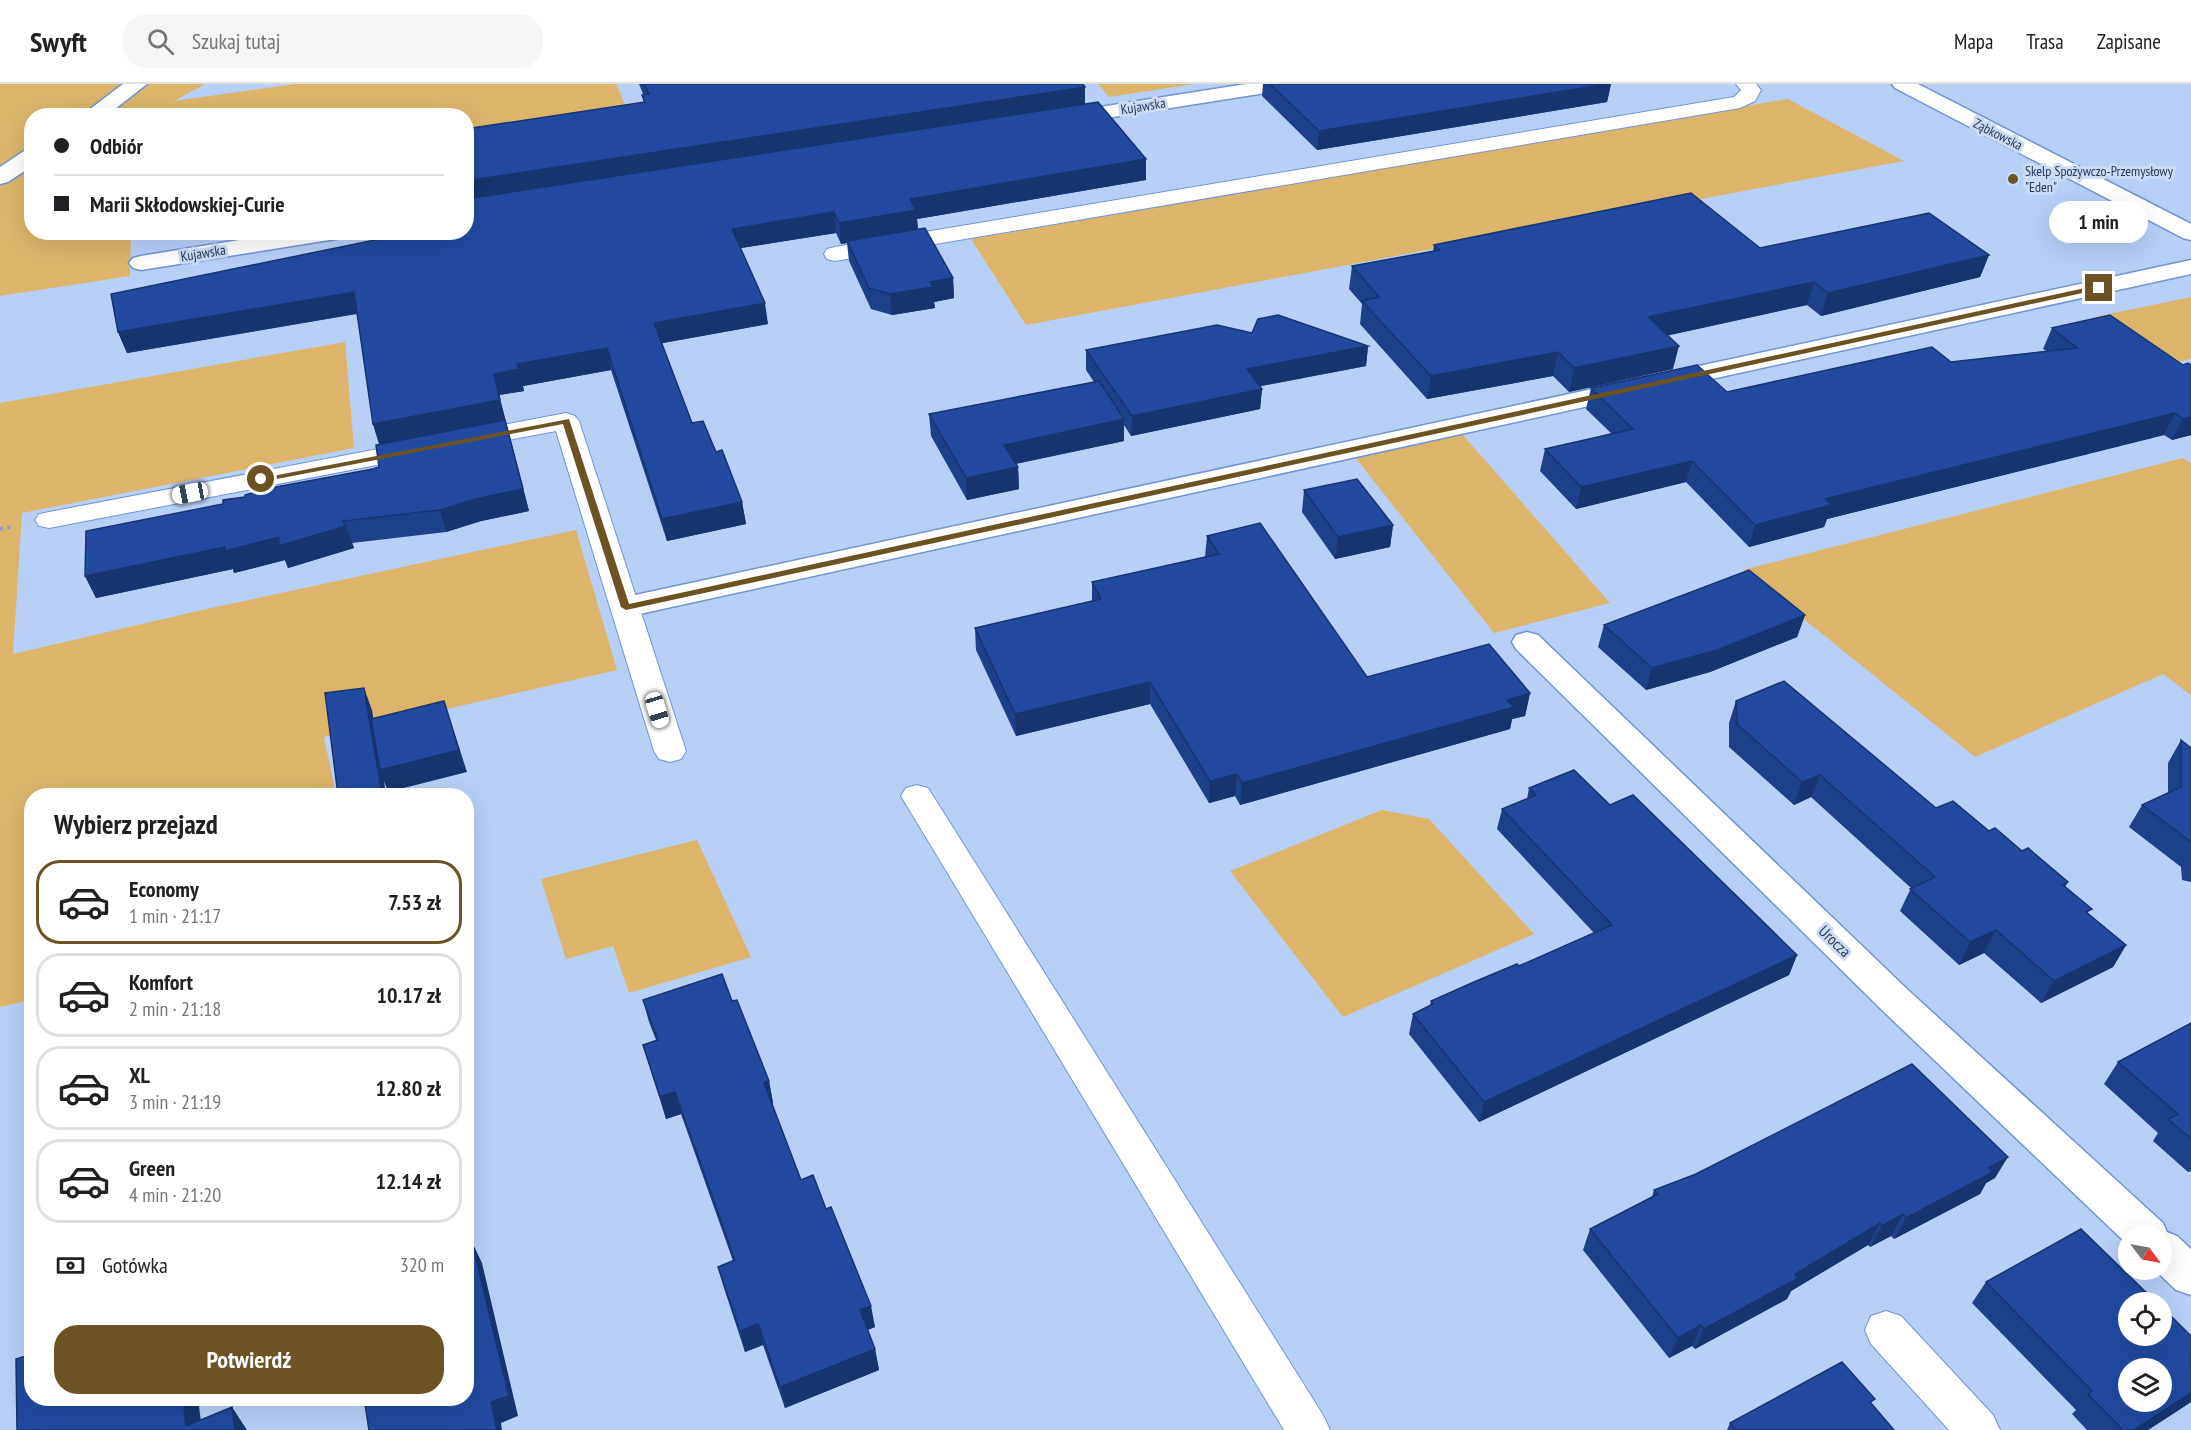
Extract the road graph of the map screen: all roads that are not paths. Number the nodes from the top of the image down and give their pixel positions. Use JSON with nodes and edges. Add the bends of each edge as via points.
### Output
{"nodes":[{"id":1,"x":137,"y":84,"type":"edge"},
{"id":2,"x":1285,"y":84,"type":"edge"},
{"id":3,"x":1746,"y":84,"type":"edge"},
{"id":4,"x":1902,"y":84,"type":"edge"},
{"id":5,"x":102,"y":108,"type":"edge"},
{"id":6,"x":1040,"y":122,"type":"edge"},
{"id":7,"x":24,"y":161,"type":"edge"},
{"id":8,"x":0,"y":177,"type":"edge"},
{"id":9,"x":2191,"y":233,"type":"edge"},
{"id":10,"x":286,"y":240,"type":"edge"},
{"id":11,"x":835,"y":254,"type":"dead end"},
{"id":12,"x":141,"y":263,"type":"dead end"},
{"id":13,"x":2191,"y":267,"type":"edge"},
{"id":14,"x":49,"y":520,"type":"dead end"},
{"id":15,"x":626,"y":607,"type":"junction"},
{"id":16,"x":1527,"y":642,"type":"dead end"},
{"id":17,"x":670,"y":751,"type":"dead end"},
{"id":18,"x":917,"y":796,"type":"dead end"},
{"id":19,"x":2137,"y":1226,"type":"edge"},
{"id":20,"x":2172,"y":1258,"type":"edge"},
{"id":21,"x":2191,"y":1276,"type":"edge"},
{"id":22,"x":1886,"y":1330,"type":"dead end"},
{"id":23,"x":1308,"y":1430,"type":"edge"},
{"id":24,"x":1978,"y":1430,"type":"edge"}],
"edges":[{"from":1,"to":5,"type":"street"},
{"from":2,"to":6,"type":"street","name":"Kujawska"},
{"from":3,"to":11,"type":"lane","via":[[1750,90],[1748,97],[1740,102]]},
{"from":4,"to":9,"type":"street","name":"Ząbkowska"},
{"from":7,"to":8,"type":"street"},
{"from":10,"to":12,"type":"street","name":"Kujawska"},
{"from":13,"to":15,"type":"street"},
{"from":14,"to":15,"type":"lane","via":[[566,421]]},
{"from":15,"to":17,"type":"lane"},
{"from":16,"to":19,"type":"street","name":"Urocza","via":[[1895,1000]]},
{"from":18,"to":23,"type":"lane"},
{"from":20,"to":21,"type":"street"},
{"from":22,"to":24,"type":"lane"}]}
